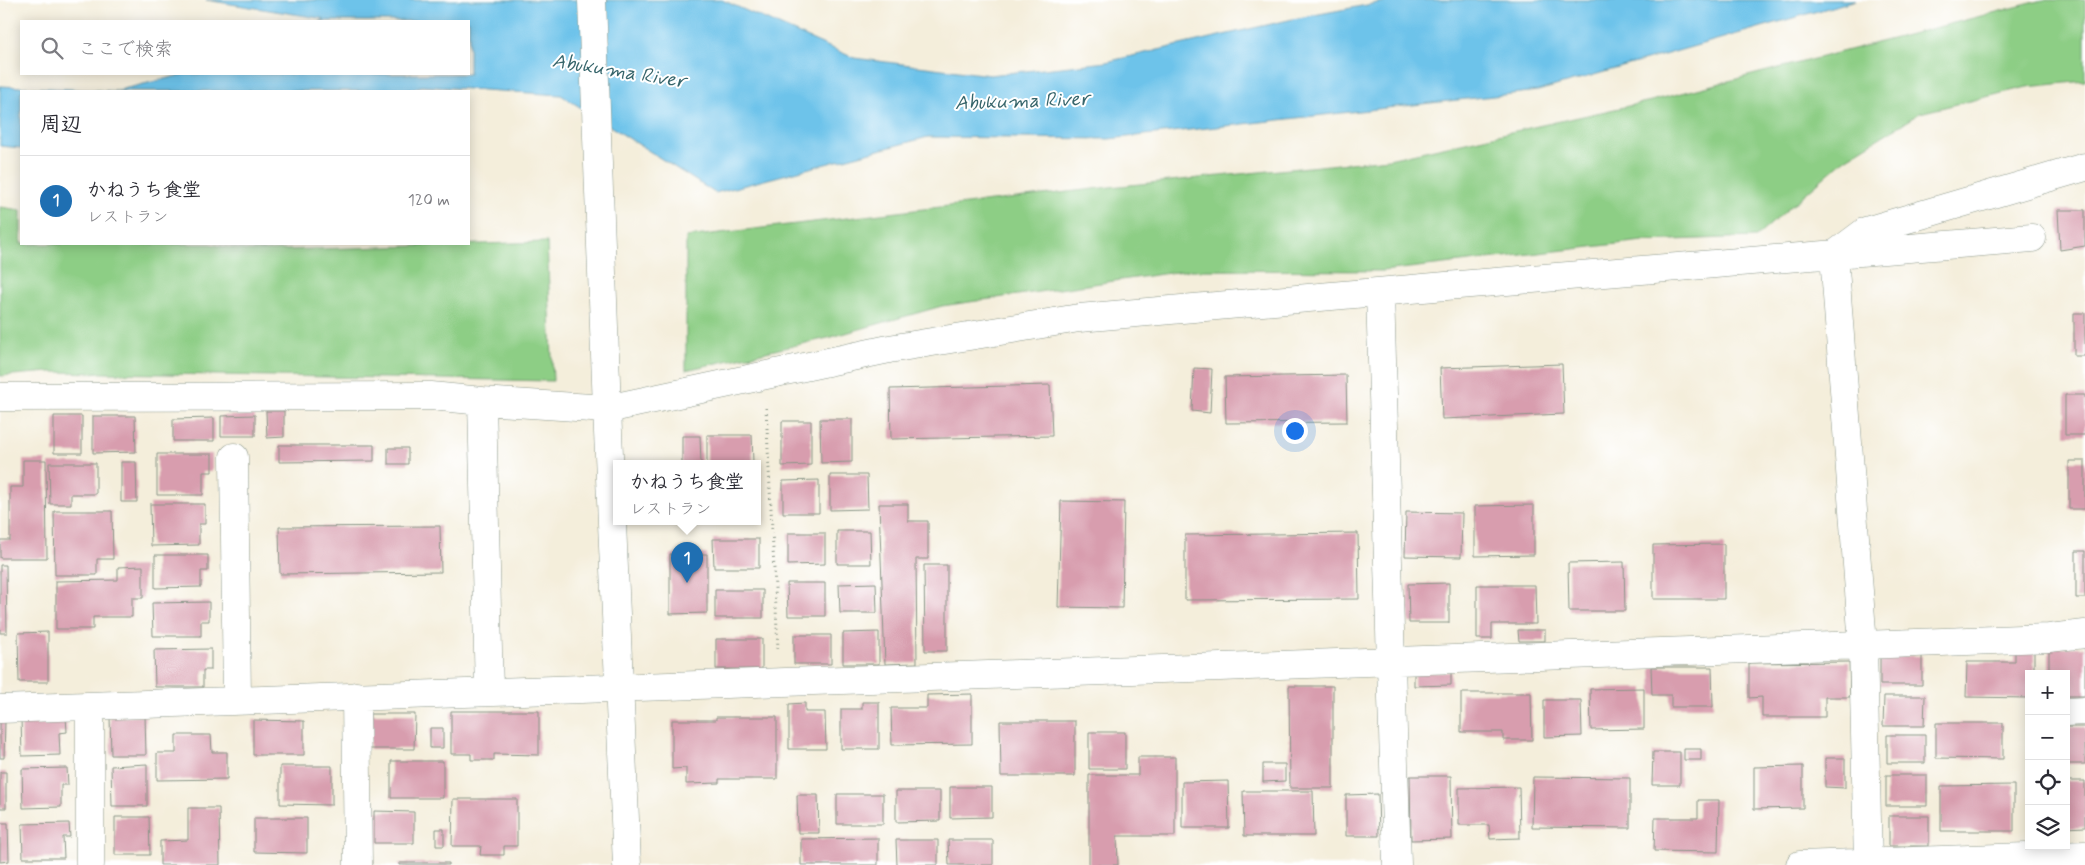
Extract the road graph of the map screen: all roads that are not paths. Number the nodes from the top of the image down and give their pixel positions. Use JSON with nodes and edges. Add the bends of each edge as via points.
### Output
{"nodes":[{"id":1,"x":592,"y":0,"type":"edge"},
{"id":2,"x":2085,"y":167,"type":"edge"},
{"id":3,"x":2032,"y":238,"type":"dead end"},
{"id":4,"x":1834,"y":255,"type":"junction"},
{"id":5,"x":1380,"y":293,"type":"junction"},
{"id":6,"x":0,"y":397,"type":"edge"},
{"id":7,"x":482,"y":401,"type":"junction"},
{"id":8,"x":607,"y":409,"type":"junction"},
{"id":9,"x":234,"y":457,"type":"dead end"},
{"id":10,"x":2085,"y":634,"type":"edge"},
{"id":11,"x":1863,"y":645,"type":"junction"},
{"id":12,"x":1391,"y":662,"type":"junction"},
{"id":13,"x":618,"y":688,"type":"junction"},
{"id":14,"x":488,"y":692,"type":"junction"},
{"id":15,"x":356,"y":696,"type":"junction"},
{"id":16,"x":237,"y":700,"type":"junction"},
{"id":17,"x":90,"y":706,"type":"junction"},
{"id":18,"x":0,"y":709,"type":"edge"},
{"id":19,"x":2070,"y":712,"type":"edge"},
{"id":20,"x":2085,"y":712,"type":"edge"},
{"id":21,"x":2037,"y":851,"type":"edge"},
{"id":22,"x":2085,"y":855,"type":"edge"},
{"id":23,"x":1868,"y":864,"type":"edge"},
{"id":24,"x":90,"y":865,"type":"edge"},
{"id":25,"x":358,"y":865,"type":"edge"},
{"id":26,"x":628,"y":865,"type":"edge"},
{"id":27,"x":1398,"y":865,"type":"edge"},
{"id":28,"x":1800,"y":865,"type":"edge"}],
"edges":[{"from":1,"to":8,"type":"street"},
{"from":2,"to":4,"type":"street","via":[[1866,231]]},
{"from":3,"to":4,"type":"street"},
{"from":4,"to":5,"type":"street"},
{"from":4,"to":11,"type":"street"},
{"from":5,"to":8,"type":"street","via":[[1079,318],[889,348]]},
{"from":5,"to":12,"type":"street"},
{"from":6,"to":7,"type":"street","via":[[432,396]]},
{"from":7,"to":8,"type":"street"},
{"from":7,"to":14,"type":"street"},
{"from":8,"to":13,"type":"street"},
{"from":9,"to":16,"type":"street"},
{"from":10,"to":11,"type":"street"},
{"from":11,"to":12,"type":"street"},
{"from":11,"to":23,"type":"street"},
{"from":12,"to":13,"type":"street"},
{"from":12,"to":27,"type":"street"},
{"from":13,"to":14,"type":"street"},
{"from":13,"to":26,"type":"street"},
{"from":14,"to":15,"type":"street"},
{"from":15,"to":16,"type":"street"},
{"from":15,"to":25,"type":"street"},
{"from":16,"to":17,"type":"street"},
{"from":17,"to":18,"type":"street"},
{"from":17,"to":24,"type":"street"},
{"from":19,"to":20,"type":"street"},
{"from":21,"to":22,"type":"street"},
{"from":21,"to":23,"type":"street"},
{"from":23,"to":28,"type":"street"}]}
